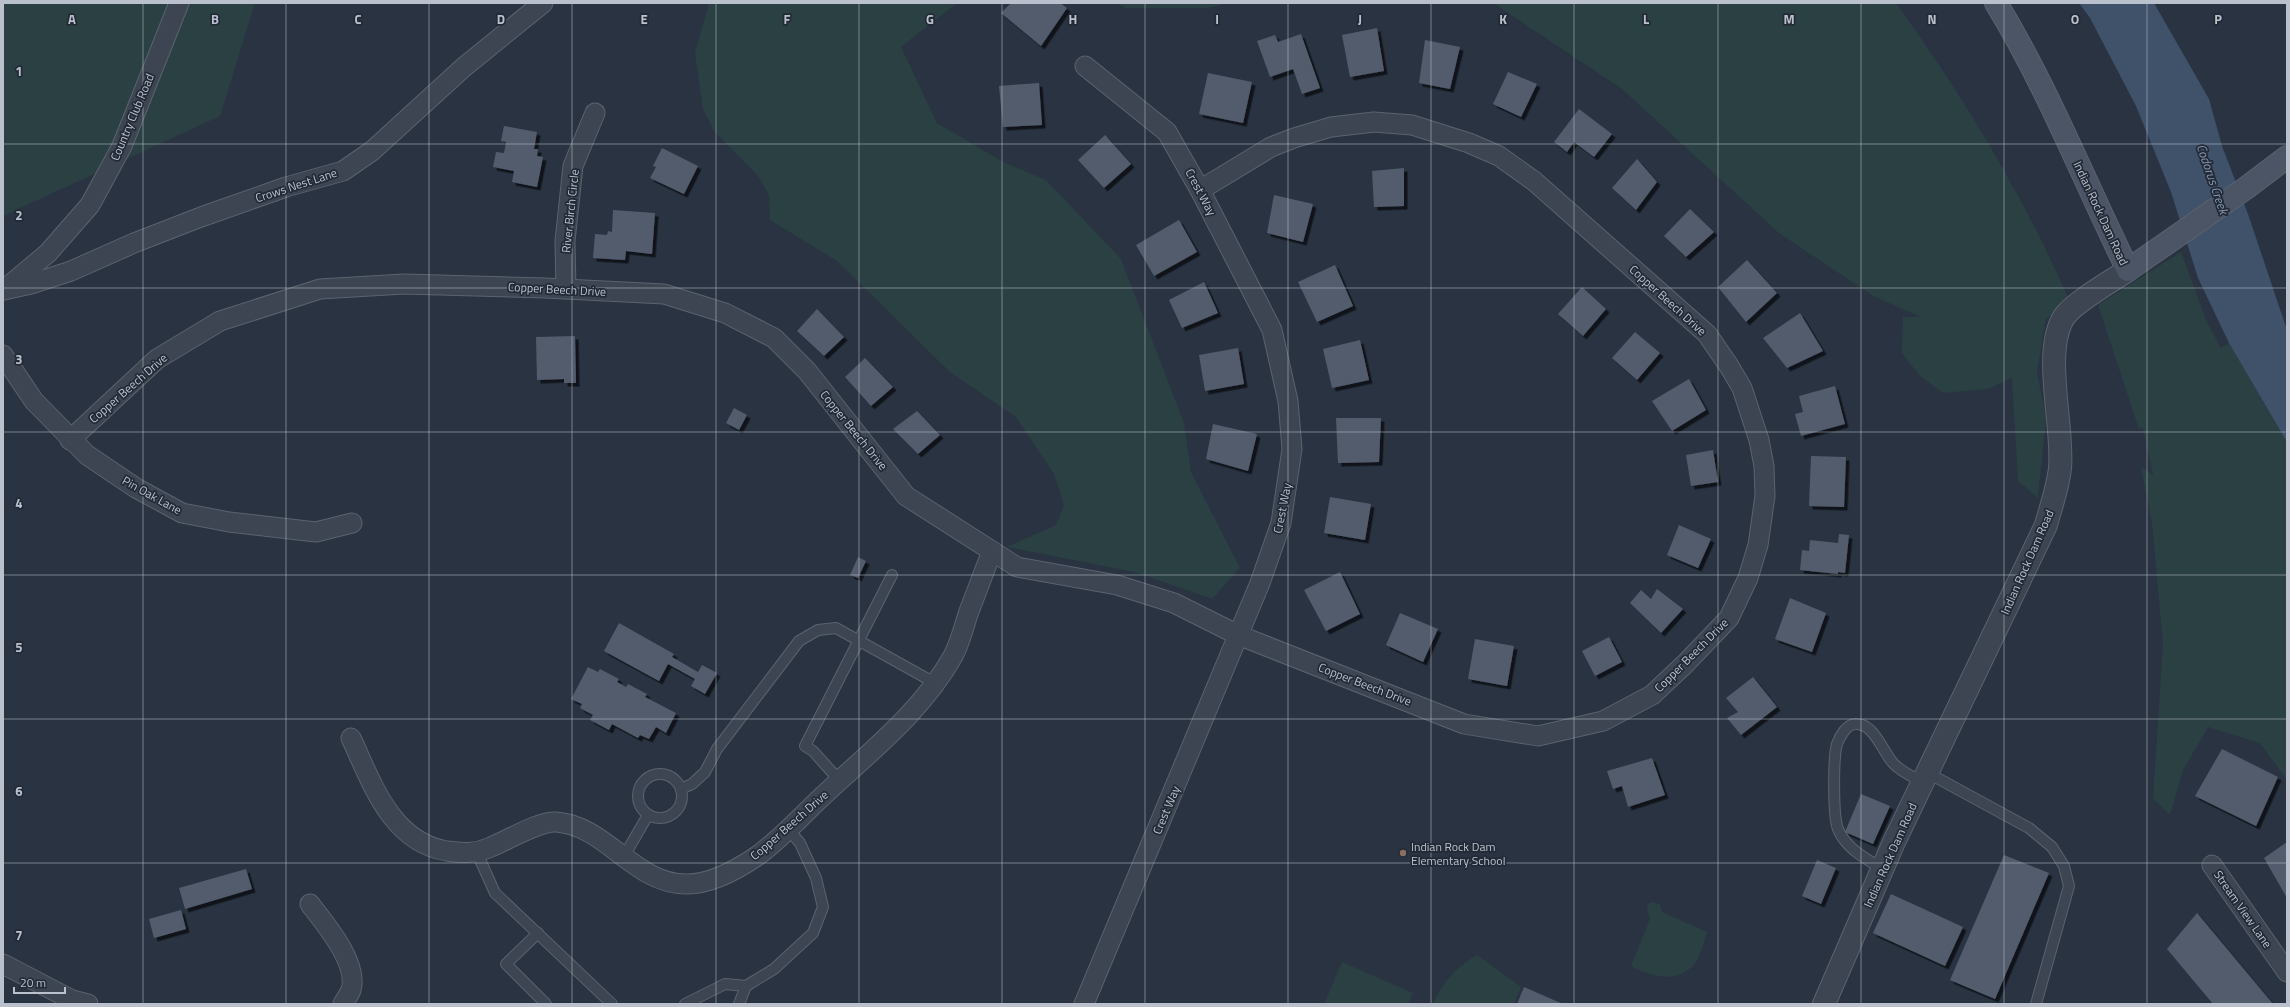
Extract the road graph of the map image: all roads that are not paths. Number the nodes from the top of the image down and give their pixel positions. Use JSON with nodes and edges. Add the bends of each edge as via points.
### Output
{"nodes":[{"id":1,"x":179,"y":3,"type":"edge"},
{"id":2,"x":543,"y":3,"type":"edge"},
{"id":3,"x":1996,"y":3,"type":"edge"},
{"id":4,"x":1085,"y":66,"type":"dead end"},
{"id":5,"x":595,"y":113,"type":"dead end"},
{"id":6,"x":2287,"y":157,"type":"edge"},
{"id":7,"x":1200,"y":190,"type":"junction"},
{"id":8,"x":2128,"y":270,"type":"junction"},
{"id":9,"x":566,"y":289,"type":"junction"},
{"id":10,"x":3,"y":290,"type":"edge"},
{"id":11,"x":3,"y":355,"type":"edge"},
{"id":12,"x":70,"y":440,"type":"junction"},
{"id":13,"x":352,"y":523,"type":"dead end"},
{"id":14,"x":992,"y":551,"type":"junction"},
{"id":15,"x":892,"y":575,"type":"dead end"},
{"id":16,"x":1238,"y":634,"type":"junction"},
{"id":17,"x":859,"y":640,"type":"junction"},
{"id":18,"x":935,"y":683,"type":"junction"},
{"id":19,"x":351,"y":738,"type":"dead end"},
{"id":20,"x":1926,"y":777,"type":"junction"},
{"id":21,"x":839,"y":780,"type":"junction"},
{"id":22,"x":681,"y":789,"type":"junction"},
{"id":23,"x":648,"y":815,"type":"junction"},
{"id":24,"x":788,"y":829,"type":"junction"},
{"id":25,"x":477,"y":853,"type":"junction"},
{"id":26,"x":623,"y":858,"type":"junction"},
{"id":27,"x":2212,"y":865,"type":"dead end"},
{"id":28,"x":1882,"y":869,"type":"junction"},
{"id":29,"x":310,"y":904,"type":"dead end"},
{"id":30,"x":538,"y":933,"type":"junction"},
{"id":31,"x":3,"y":964,"type":"edge"},
{"id":32,"x":2287,"y":972,"type":"edge"},
{"id":33,"x":746,"y":986,"type":"junction"},
{"id":34,"x":88,"y":1004,"type":"edge"},
{"id":35,"x":343,"y":1004,"type":"edge"},
{"id":36,"x":546,"y":1004,"type":"edge"},
{"id":37,"x":612,"y":1004,"type":"edge"},
{"id":38,"x":685,"y":1004,"type":"edge"},
{"id":39,"x":739,"y":1004,"type":"edge"},
{"id":40,"x":1084,"y":1004,"type":"edge"},
{"id":41,"x":1824,"y":1004,"type":"edge"},
{"id":42,"x":2036,"y":1004,"type":"edge"}],
"edges":[{"from":1,"to":10,"type":"street","name":"Country Club Road","via":[[122,146],[90,205],[48,253]]},
{"from":2,"to":10,"type":"street","name":"Crows Nest Lane","via":[[464,67],[372,151],[343,170],[286,187],[181,225],[71,271]]},
{"from":3,"to":8,"type":"main road","name":"Indian Rock Dam Road","via":[[2020,42]]},
{"from":4,"to":7,"type":"street","name":"Crest Way","via":[[1167,132]]},
{"from":5,"to":9,"type":"street","name":"River Birch Circle","via":[[573,166],[565,241]]},
{"from":6,"to":8,"type":"main road"},
{"from":7,"to":16,"type":"street","name":"Crest Way","via":[[1272,330],[1288,401],[1292,449],[1281,523]]},
{"from":7,"to":16,"type":"street","name":"Copper Beech Drive","via":[[1271,148],[1294,138],[1338,126],[1374,122],[1412,125],[1469,143],[1499,156],[1534,181],[1707,334],[1742,388],[1752,413],[1764,466],[1766,496],[1758,545],[1748,578],[1729,618],[1652,695],[1603,721],[1538,736],[1464,724]]},
{"from":8,"to":20,"type":"street","name":"Indian Rock Dam Road","via":[[2065,315],[2059,326],[2054,354],[2060,436],[2057,488],[2046,524]]},
{"from":9,"to":12,"type":"street","name":"Copper Beech Drive","via":[[404,284],[320,289],[220,321],[157,359]]},
{"from":9,"to":14,"type":"street","name":"Copper Beech Drive","via":[[664,294],[725,312],[774,338],[807,371],[906,496]]},
{"from":11,"to":12,"type":"street","name":"Pin Oak Lane","via":[[34,401]]},
{"from":12,"to":13,"type":"street","name":"Pin Oak Lane","via":[[87,455],[136,488],[182,513],[229,522],[316,532]]},
{"from":14,"to":16,"type":"street","name":"Copper Beech Drive","via":[[1017,567],[1117,585],[1174,604]]},
{"from":14,"to":18,"type":"street","name":"Copper Beech Drive","via":[[954,654]]},
{"from":15,"to":17,"type":"lane"},
{"from":16,"to":40,"type":"street","name":"Crest Way"},
{"from":17,"to":18,"type":"lane"},
{"from":17,"to":21,"type":"lane","via":[[805,746],[813,751]]},
{"from":17,"to":22,"type":"lane","via":[[836,628],[818,630],[799,641],[716,749],[705,772],[692,784]]},
{"from":18,"to":21,"type":"street","name":"Copper Beech Drive","via":[[925,698]]},
{"from":19,"to":25,"type":"street","name":"Copper Beech Drive","via":[[387,812],[412,837],[436,849]]},
{"from":20,"to":28,"type":"street","name":"Indian Rock Dam Road"},
{"from":20,"to":28,"type":"lane","via":[[1910,776],[1893,763],[1864,725],[1856,723],[1848,727],[1841,736],[1835,756],[1837,828],[1846,843]]},
{"from":20,"to":42,"type":"lane","via":[[2029,828],[2052,847],[2064,866],[2069,886]]},
{"from":21,"to":24,"type":"street","name":"Copper Beech Drive"},
{"from":22,"to":23,"type":"lane","via":[[682,797],[676,811],[663,818]]},
{"from":22,"to":23,"type":"lane","via":[[671,778],[664,775],[656,775],[643,782],[638,796],[642,810]]},
{"from":23,"to":26,"type":"lane"},
{"from":24,"to":26,"type":"street","name":"Copper Beech Drive","via":[[757,856],[730,872],[687,884],[660,880]]},
{"from":24,"to":33,"type":"lane","via":[[800,843],[816,878],[823,907],[813,933],[774,969]]},
{"from":25,"to":26,"type":"street","name":"Copper Beech Drive","via":[[539,824],[555,822],[573,825],[604,842]]},
{"from":25,"to":30,"type":"lane","via":[[495,893]]},
{"from":27,"to":32,"type":"street","name":"Stream View Lane"},
{"from":28,"to":41,"type":"street","name":"Indian Rock Dam Road"},
{"from":29,"to":35,"type":"street","via":[[334,935],[350,967],[351,990]]},
{"from":30,"to":36,"type":"lane","via":[[506,964]]},
{"from":30,"to":37,"type":"lane"},
{"from":31,"to":34,"type":"street","via":[[72,1000]]},
{"from":33,"to":38,"type":"lane","via":[[725,984]]},
{"from":33,"to":39,"type":"lane"}]}
